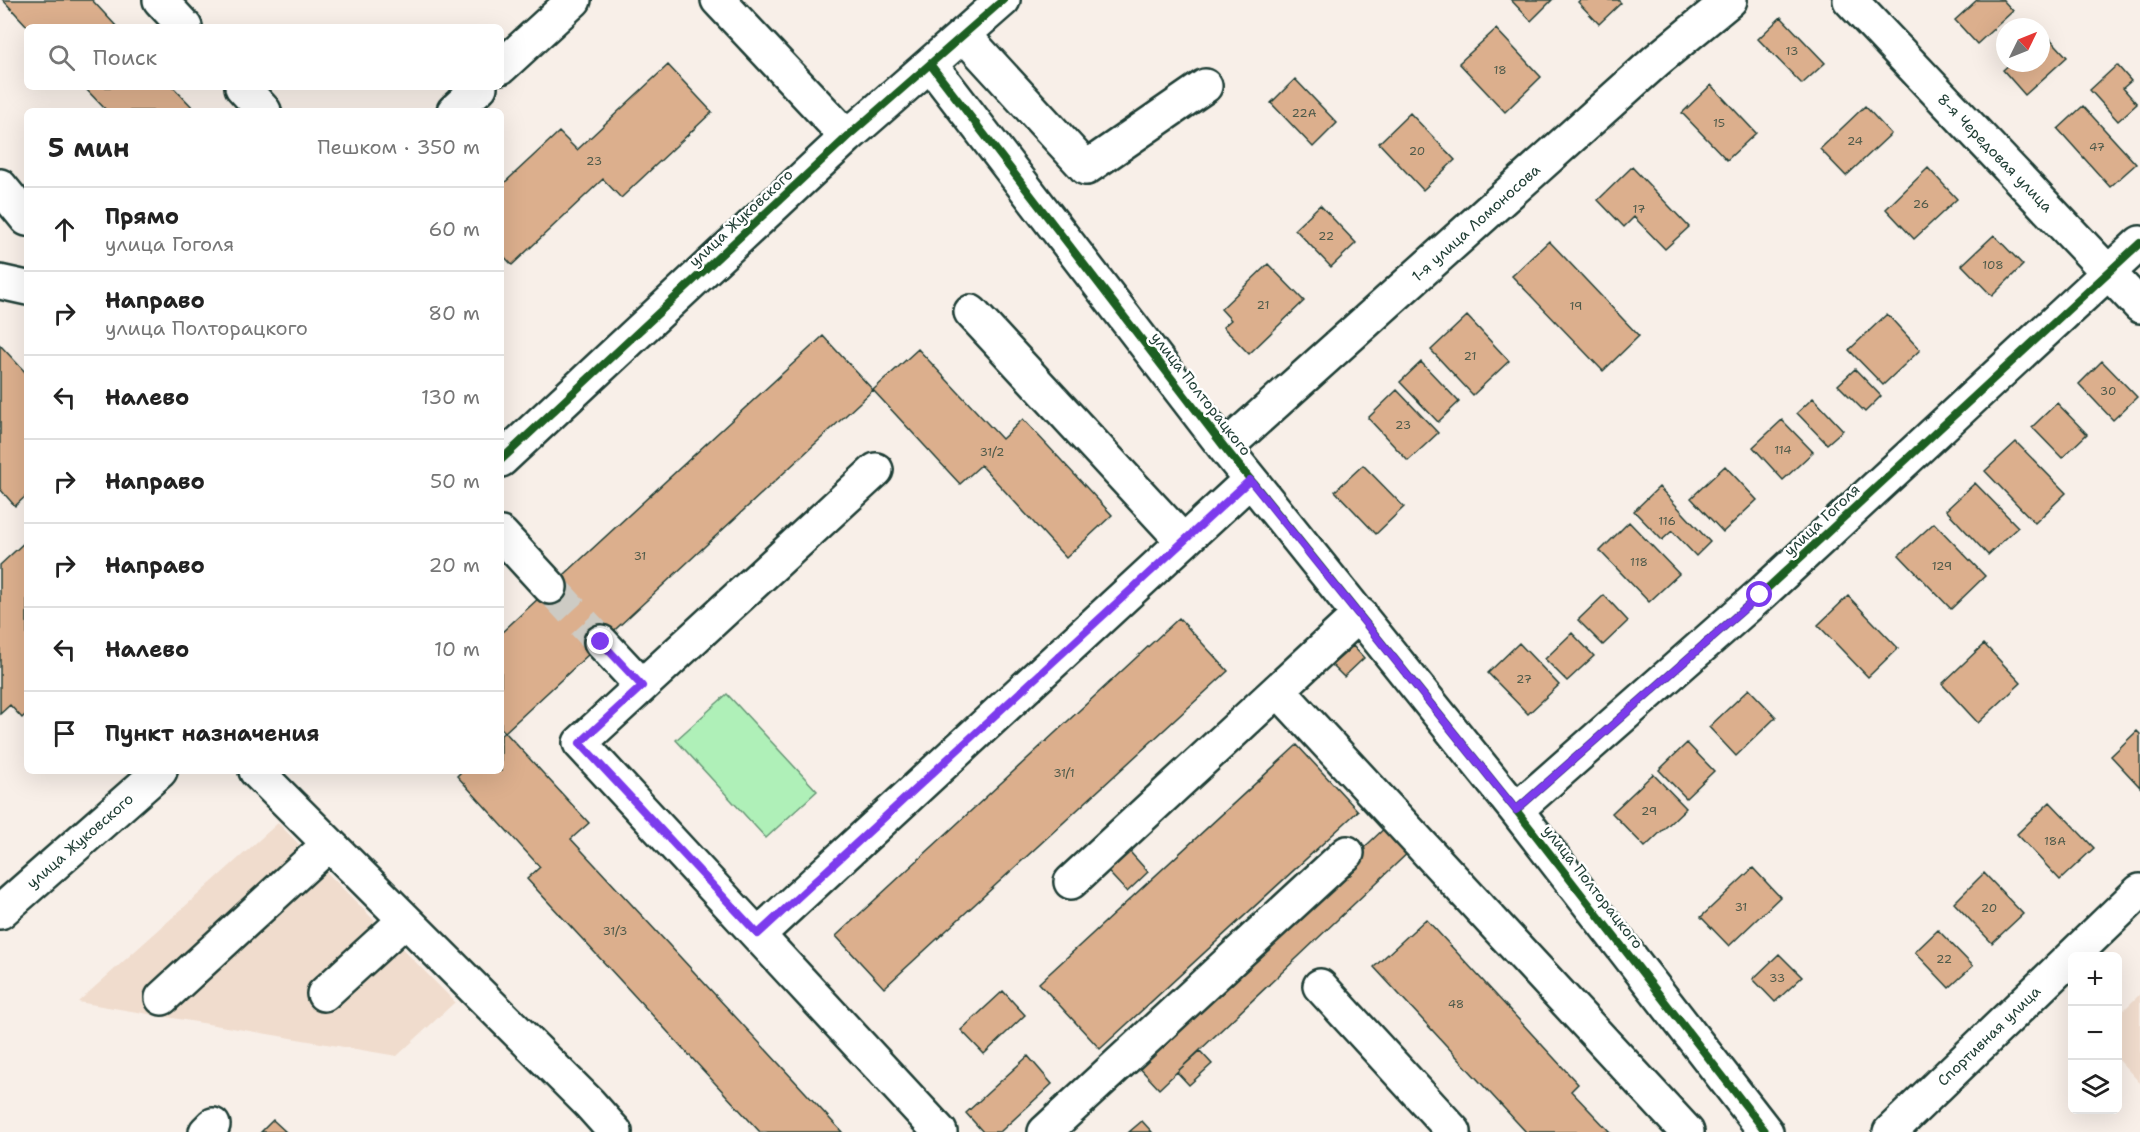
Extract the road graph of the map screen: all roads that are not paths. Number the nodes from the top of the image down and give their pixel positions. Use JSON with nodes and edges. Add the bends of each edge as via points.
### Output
{"nodes":[{"id":1,"x":160,"y":0,"type":"edge"},
{"id":2,"x":574,"y":0,"type":"edge"},
{"id":3,"x":718,"y":0,"type":"edge"},
{"id":4,"x":1004,"y":0,"type":"edge"},
{"id":5,"x":1730,"y":0,"type":"edge"},
{"id":6,"x":1850,"y":0,"type":"edge"},
{"id":7,"x":182,"y":24,"type":"edge"},
{"id":8,"x":964,"y":35,"type":"junction"},
{"id":9,"x":504,"y":64,"type":"edge"},
{"id":10,"x":930,"y":64,"type":"junction"},
{"id":11,"x":1205,"y":86,"type":"dead end"},
{"id":12,"x":245,"y":90,"type":"edge"},
{"id":13,"x":477,"y":90,"type":"edge"},
{"id":14,"x":261,"y":108,"type":"edge"},
{"id":15,"x":457,"y":108,"type":"edge"},
{"id":16,"x":848,"y":138,"type":"junction"},
{"id":17,"x":0,"y":186,"type":"edge"},
{"id":18,"x":24,"y":215,"type":"edge"},
{"id":19,"x":2140,"y":243,"type":"edge"},
{"id":20,"x":2109,"y":272,"type":"junction"},
{"id":21,"x":0,"y":282,"type":"edge"},
{"id":22,"x":24,"y":287,"type":"edge"},
{"id":23,"x":2140,"y":306,"type":"edge"},
{"id":24,"x":971,"y":312,"type":"dead end"},
{"id":25,"x":1225,"y":448,"type":"junction"},
{"id":26,"x":504,"y":457,"type":"edge"},
{"id":27,"x":876,"y":470,"type":"dead end"},
{"id":28,"x":1250,"y":480,"type":"junction"},
{"id":29,"x":504,"y":537,"type":"edge"},
{"id":30,"x":1183,"y":541,"type":"junction"},
{"id":31,"x":550,"y":587,"type":"tunnel mouth"},
{"id":32,"x":1360,"y":614,"type":"junction"},
{"id":33,"x":601,"y":642,"type":"tunnel mouth"},
{"id":34,"x":642,"y":686,"type":"junction"},
{"id":35,"x":1278,"y":690,"type":"junction"},
{"id":36,"x":157,"y":774,"type":"edge"},
{"id":37,"x":259,"y":774,"type":"edge"},
{"id":38,"x":1516,"y":810,"type":"junction"},
{"id":39,"x":329,"y":844,"type":"junction"},
{"id":40,"x":1347,"y":853,"type":"dead end"},
{"id":41,"x":1071,"y":882,"type":"dead end"},
{"id":42,"x":2140,"y":891,"type":"edge"},
{"id":43,"x":0,"y":912,"type":"edge"},
{"id":44,"x":405,"y":920,"type":"junction"},
{"id":45,"x":758,"y":934,"type":"junction"},
{"id":46,"x":1320,"y":986,"type":"dead end"},
{"id":47,"x":324,"y":994,"type":"dead end"},
{"id":48,"x":162,"y":998,"type":"dead end"},
{"id":49,"x":615,"y":1132,"type":"edge"},
{"id":50,"x":940,"y":1132,"type":"edge"},
{"id":51,"x":1045,"y":1132,"type":"edge"},
{"id":52,"x":1454,"y":1132,"type":"edge"},
{"id":53,"x":1687,"y":1132,"type":"edge"},
{"id":54,"x":1766,"y":1132,"type":"edge"},
{"id":55,"x":1890,"y":1132,"type":"edge"}],
"edges":[{"from":1,"to":7,"type":"street"},
{"from":2,"to":9,"type":"street"},
{"from":3,"to":16,"type":"street"},
{"from":4,"to":8,"type":"street","name":"улица Жуковского"},
{"from":5,"to":25,"type":"street","name":"1-я улица Ломоносова","via":[[1648,68]]},
{"from":6,"to":20,"type":"street","name":"8-я Чередовая улица"},
{"from":8,"to":10,"type":"street","name":"улица Жуковского"},
{"from":8,"to":11,"type":"street","via":[[1086,168]]},
{"from":10,"to":16,"type":"street","name":"улица Жуковского"},
{"from":10,"to":25,"type":"street","name":"улица Полторацкого"},
{"from":12,"to":14,"type":"street"},
{"from":13,"to":15,"type":"street"},
{"from":16,"to":26,"type":"street","name":"улица Жуковского"},
{"from":17,"to":18,"type":"street"},
{"from":19,"to":20,"type":"street","name":"улица Гоголя"},
{"from":20,"to":23,"type":"street","name":"8-я Чередовая улица"},
{"from":20,"to":38,"type":"street","name":"улица Гоголя","via":[[1760,595]]},
{"from":21,"to":22,"type":"street"},
{"from":24,"to":30,"type":"street"},
{"from":25,"to":28,"type":"street","name":"улица Полторацкого"},
{"from":27,"to":34,"type":"street"},
{"from":28,"to":30,"type":"street"},
{"from":28,"to":32,"type":"street","name":"улица Полторацкого"},
{"from":29,"to":31,"type":"street"},
{"from":30,"to":45,"type":"street"},
{"from":32,"to":35,"type":"street"},
{"from":32,"to":38,"type":"street","name":"улица Полторацкого"},
{"from":33,"to":34,"type":"street"},
{"from":34,"to":45,"type":"street","via":[[580,743]]},
{"from":35,"to":41,"type":"street"},
{"from":35,"to":53,"type":"street"},
{"from":36,"to":43,"type":"street","name":"улица Жуковского"},
{"from":37,"to":39,"type":"street"},
{"from":38,"to":54,"type":"street","name":"улица Полторацкого"},
{"from":39,"to":44,"type":"street"},
{"from":39,"to":48,"type":"street"},
{"from":40,"to":51,"type":"street"},
{"from":42,"to":55,"type":"street","name":"Спортивная улица"},
{"from":44,"to":47,"type":"street"},
{"from":44,"to":49,"type":"street"},
{"from":45,"to":50,"type":"street"},
{"from":46,"to":52,"type":"street"}]}
